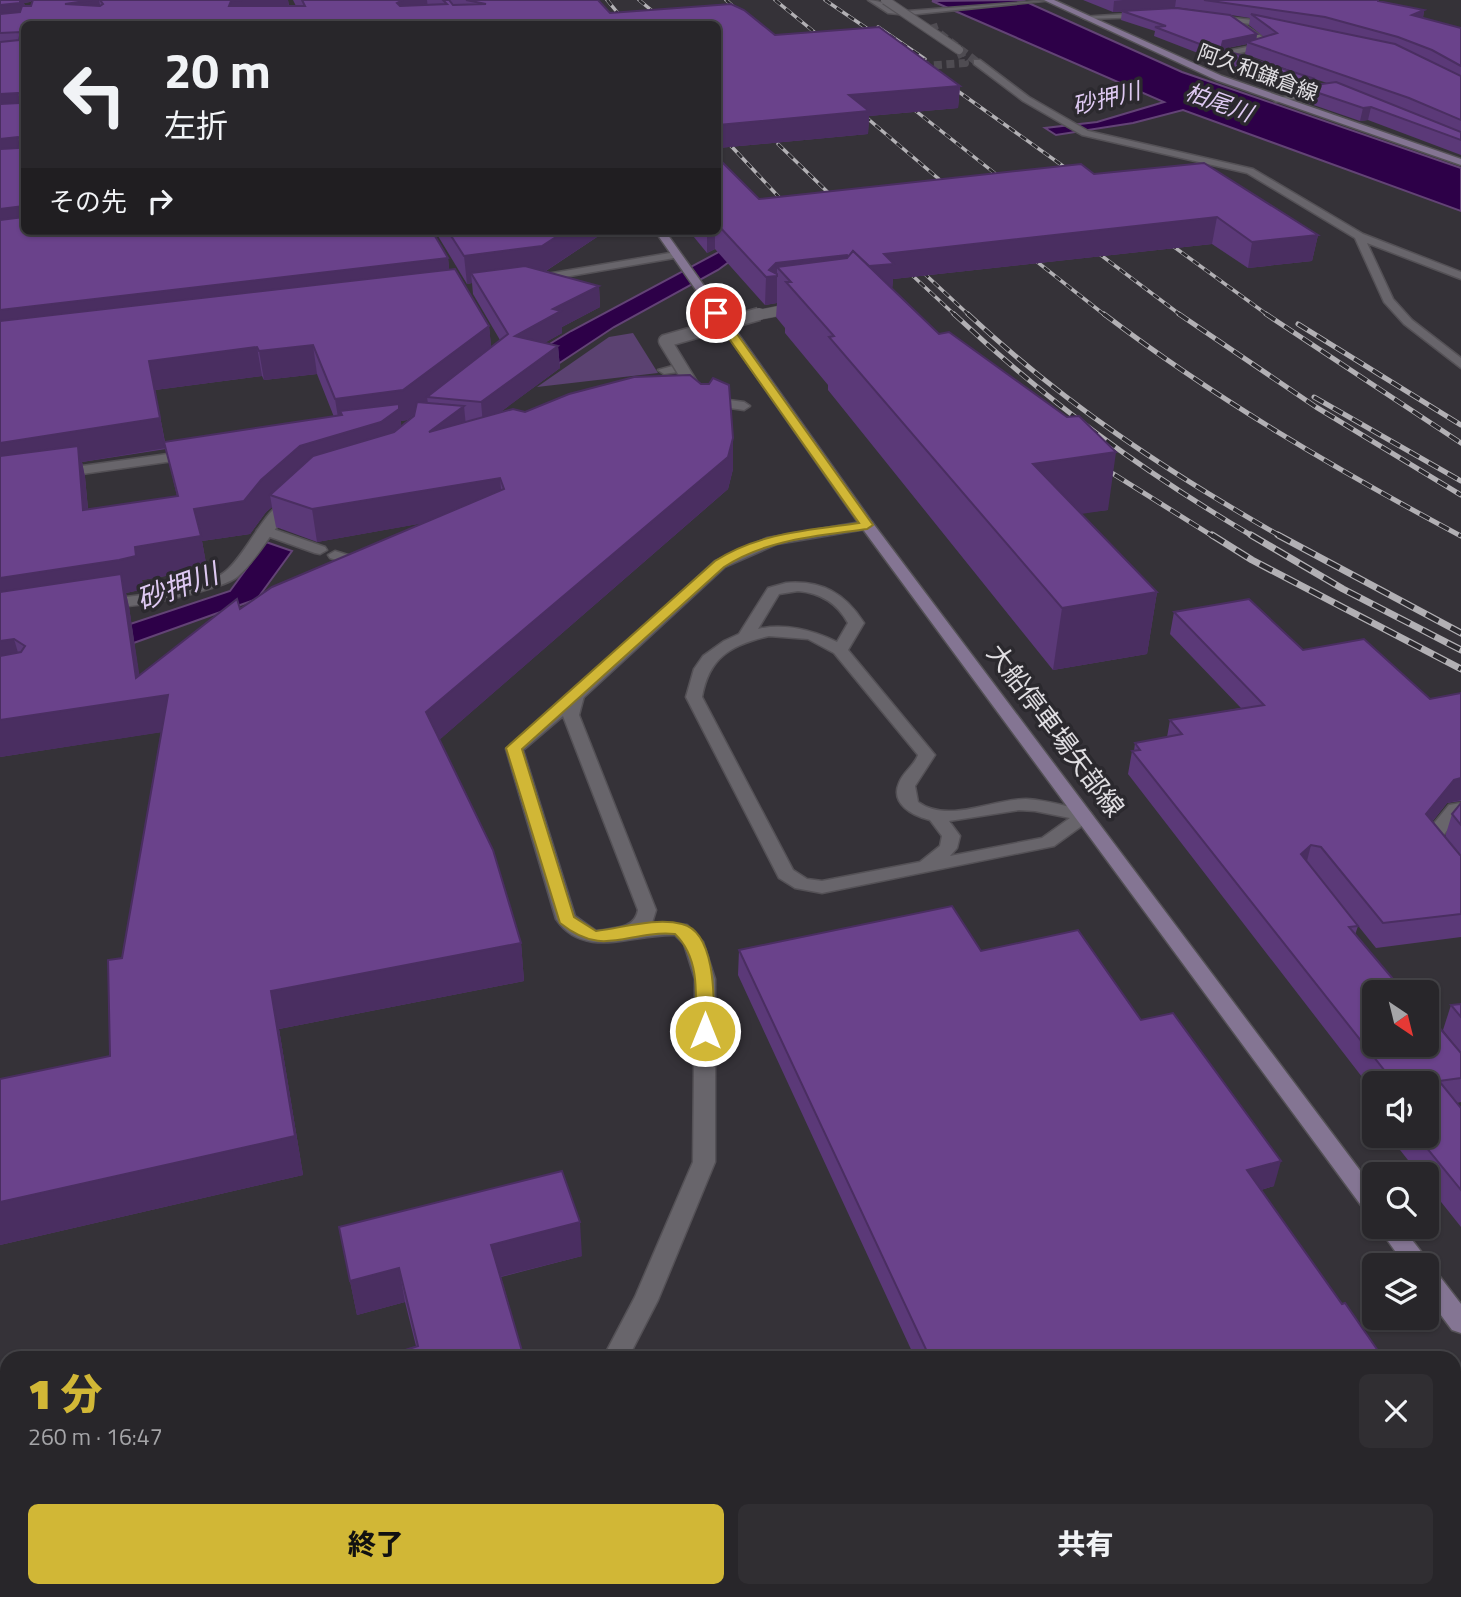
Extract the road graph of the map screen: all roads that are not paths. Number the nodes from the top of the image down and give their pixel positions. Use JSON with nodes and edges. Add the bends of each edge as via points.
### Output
{"nodes":[{"id":1,"x":872,"y":0,"type":"edge"},
{"id":2,"x":885,"y":0,"type":"edge"},
{"id":3,"x":912,"y":0,"type":"edge"},
{"id":4,"x":1048,"y":0,"type":"edge"},
{"id":5,"x":1034,"y":2,"type":"edge"},
{"id":6,"x":937,"y":12,"type":"junction"},
{"id":7,"x":1149,"y":14,"type":"edge"},
{"id":8,"x":1205,"y":16,"type":"edge"},
{"id":9,"x":1085,"y":17,"type":"junction"},
{"id":10,"x":1233,"y":19,"type":"junction"},
{"id":11,"x":933,"y":24,"type":"dead end"},
{"id":12,"x":1280,"y":26,"type":"edge"},
{"id":13,"x":959,"y":50,"type":"dead end"},
{"id":14,"x":977,"y":62,"type":"tunnel mouth"},
{"id":15,"x":1251,"y":62,"type":"edge"},
{"id":16,"x":1313,"y":81,"type":"edge"},
{"id":17,"x":1276,"y":99,"type":"junction"},
{"id":18,"x":1461,"y":162,"type":"edge"},
{"id":19,"x":663,"y":235,"type":"edge"},
{"id":20,"x":1359,"y":236,"type":"junction"},
{"id":21,"x":676,"y":255,"type":"junction"},
{"id":22,"x":1461,"y":276,"type":"edge"},
{"id":23,"x":518,"y":282,"type":"edge"},
{"id":24,"x":813,"y":305,"type":"edge"},
{"id":25,"x":1461,"y":364,"type":"edge"},
{"id":26,"x":680,"y":368,"type":"junction"},
{"id":27,"x":664,"y":370,"type":"dead end"},
{"id":28,"x":684,"y":399,"type":"edge"},
{"id":29,"x":705,"y":405,"type":"edge"},
{"id":30,"x":744,"y":407,"type":"dead end"},
{"id":31,"x":207,"y":452,"type":"edge"},
{"id":32,"x":41,"y":476,"type":"edge"},
{"id":33,"x":303,"y":491,"type":"edge"},
{"id":34,"x":867,"y":525,"type":"junction"},
{"id":35,"x":264,"y":530,"type":"junction"},
{"id":36,"x":316,"y":549,"type":"edge"},
{"id":37,"x":335,"y":555,"type":"dead end"},
{"id":38,"x":359,"y":563,"type":"edge"},
{"id":39,"x":94,"y":605,"type":"edge"},
{"id":40,"x":746,"y":636,"type":"junction"},
{"id":41,"x":840,"y":650,"type":"junction"},
{"id":42,"x":576,"y":696,"type":"junction"},
{"id":43,"x":1461,"y":808,"type":"edge"},
{"id":44,"x":1084,"y":816,"type":"junction"},
{"id":45,"x":937,"y":817,"type":"junction"},
{"id":46,"x":920,"y":868,"type":"junction"},
{"id":47,"x":1461,"y":873,"type":"edge"},
{"id":48,"x":633,"y":933,"type":"junction"},
{"id":49,"x":1362,"y":1190,"type":"edge"},
{"id":50,"x":1398,"y":1239,"type":"edge"},
{"id":51,"x":1409,"y":1253,"type":"edge"},
{"id":52,"x":1439,"y":1293,"type":"edge"},
{"id":53,"x":1461,"y":1323,"type":"edge"},
{"id":54,"x":619,"y":1351,"type":"edge"}],
"edges":[{"from":1,"to":6,"type":"street","via":[[897,12]]},
{"from":2,"to":13,"type":"street","bridge":true},
{"from":3,"to":6,"type":"street"},
{"from":4,"to":5,"type":"street"},
{"from":4,"to":9,"type":"main road","name":"阿久和鎌倉線"},
{"from":5,"to":6,"type":"street"},
{"from":6,"to":11,"type":"street"},
{"from":7,"to":9,"type":"street"},
{"from":8,"to":10,"type":"street"},
{"from":9,"to":17,"type":"main road","name":"阿久和鎌倉線","via":[[1174,60]]},
{"from":10,"to":12,"type":"street"},
{"from":10,"to":15,"type":"street","via":[[1268,43],[1225,54]]},
{"from":14,"to":20,"type":"street","via":[[1026,99],[1084,133],[1250,171]]},
{"from":16,"to":17,"type":"street","via":[[1336,90]]},
{"from":17,"to":18,"type":"main road","name":"阿久和鎌倉線"},
{"from":19,"to":21,"type":"main road"},
{"from":20,"to":22,"type":"street"},
{"from":20,"to":25,"type":"street","via":[[1388,300]]},
{"from":21,"to":23,"type":"street"},
{"from":21,"to":34,"type":"main road","name":"大船停車場矢部線"},
{"from":24,"to":26,"type":"street","bridge":true,"via":[[775,310],[665,341]]},
{"from":26,"to":27,"type":"street"},
{"from":26,"to":29,"type":"street","bridge":true},
{"from":28,"to":30,"type":"street"},
{"from":31,"to":32,"type":"street"},
{"from":33,"to":35,"type":"street"},
{"from":34,"to":42,"type":"street","via":[[781,538],[737,553]]},
{"from":34,"to":44,"type":"main road","name":"大船停車場矢部線"},
{"from":35,"to":36,"type":"street"},
{"from":35,"to":39,"type":"street","via":[[230,575],[175,593]]},
{"from":37,"to":38,"type":"street"},
{"from":40,"to":41,"type":"street","via":[[789,631],[812,635]]},
{"from":40,"to":41,"type":"street","via":[[773,591],[787,586],[815,587],[843,606],[856,624]]},
{"from":40,"to":46,"type":"street","via":[[705,663],[695,679],[694,697],[786,874],[802,884],[822,887]]},
{"from":41,"to":45,"type":"street","via":[[927,755],[906,785],[906,796],[914,806]]},
{"from":42,"to":48,"type":"street","via":[[571,715],[647,910]]},
{"from":42,"to":48,"type":"street","via":[[514,748],[566,919],[596,937]]},
{"from":43,"to":47,"type":"street","via":[[1455,809],[1431,838]]},
{"from":44,"to":45,"type":"street","via":[[1021,804]]},
{"from":44,"to":46,"type":"street","via":[[1048,842]]},
{"from":44,"to":49,"type":"main road","name":"大船停車場矢部線"},
{"from":45,"to":46,"type":"street","via":[[951,836],[947,848]]},
{"from":48,"to":54,"type":"street","via":[[680,929],[694,942],[705,979],[704,1163],[646,1300]]},
{"from":50,"to":51,"type":"main road"},
{"from":52,"to":53,"type":"main road"}]}
